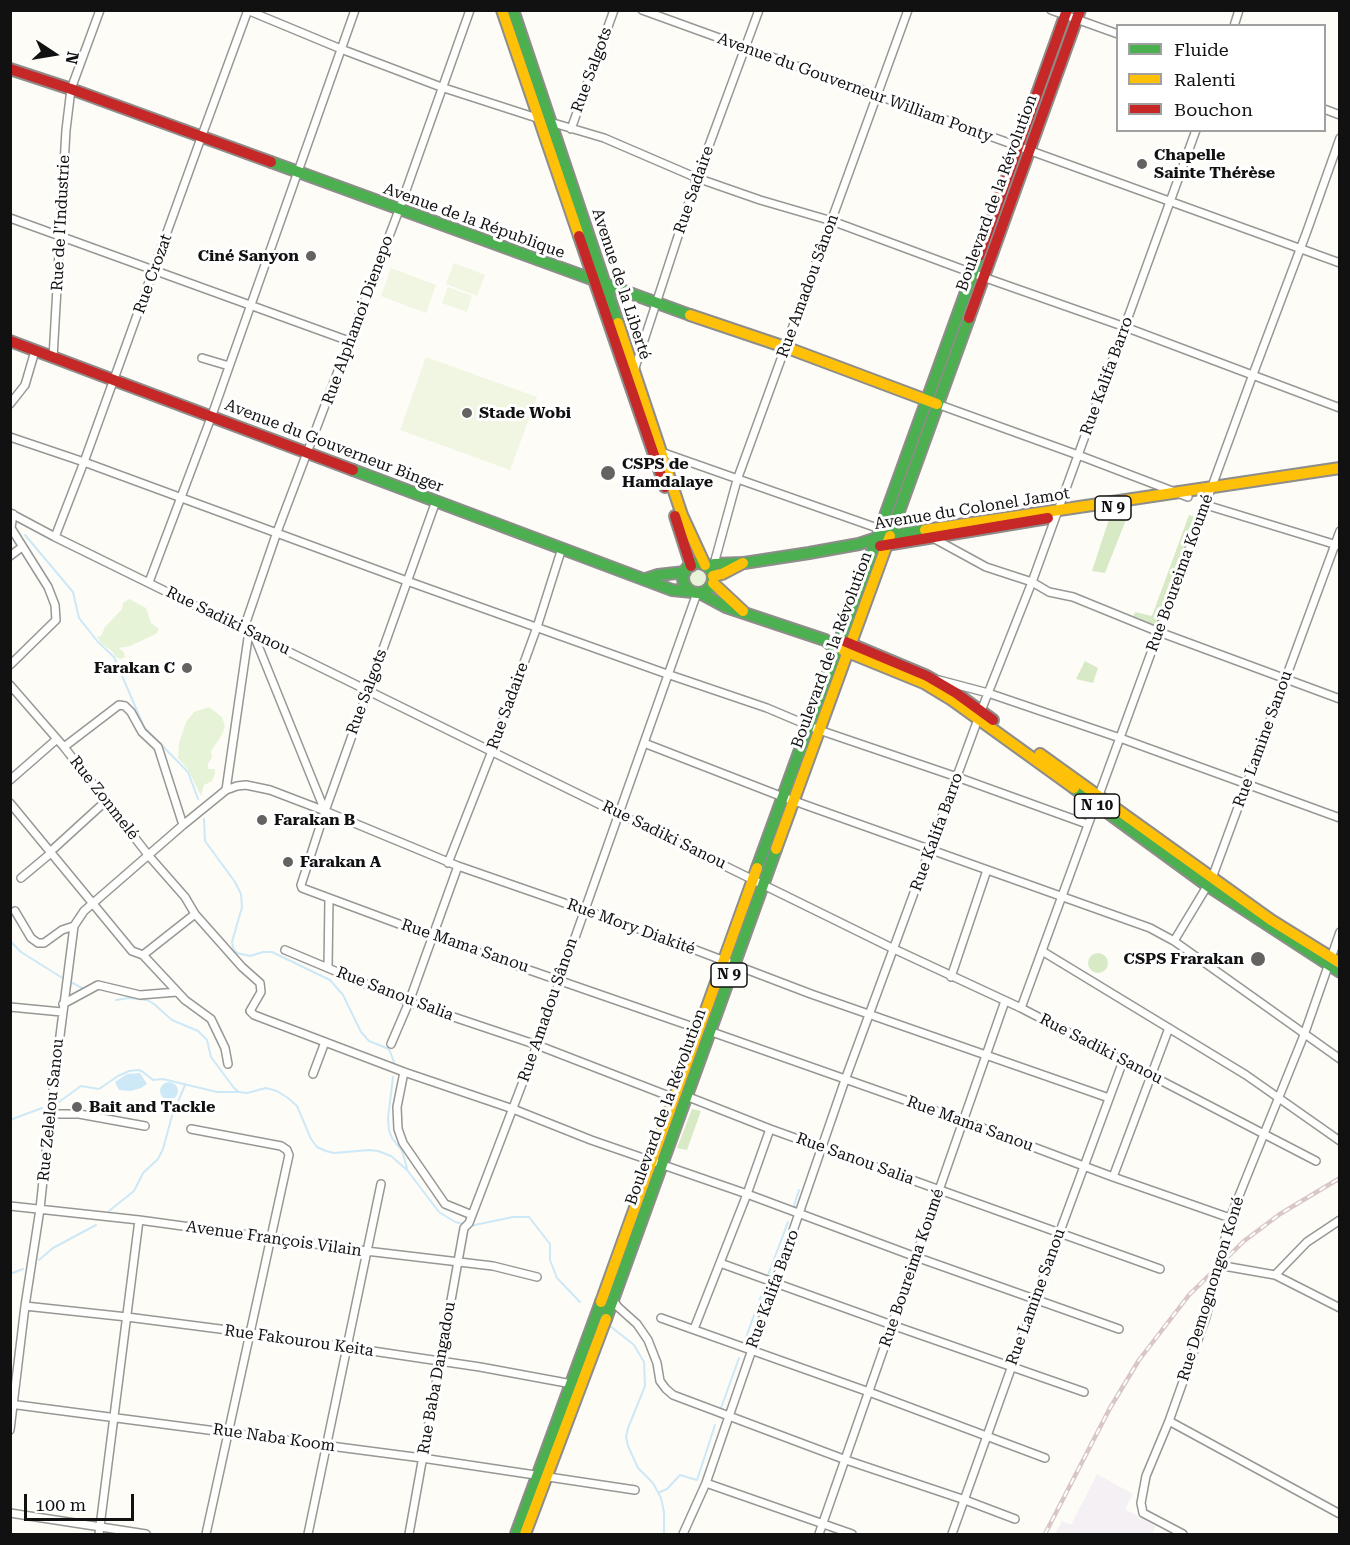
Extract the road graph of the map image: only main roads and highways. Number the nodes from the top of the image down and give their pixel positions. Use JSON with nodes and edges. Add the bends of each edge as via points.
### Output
{"nodes":[{"id":1,"x":502,"y":10,"type":"edge"},
{"id":2,"x":513,"y":10,"type":"edge"},
{"id":3,"x":1072,"y":14,"type":"edge"},
{"id":4,"x":10,"y":69,"type":"edge"},
{"id":5,"x":545,"y":120,"type":"junction"},
{"id":6,"x":600,"y":283,"type":"junction"},
{"id":7,"x":10,"y":341,"type":"edge"},
{"id":8,"x":932,"y":402,"type":"junction"},
{"id":9,"x":1340,"y":468,"type":"edge"},
{"id":10,"x":1340,"y":474,"type":"edge"},
{"id":11,"x":1211,"y":490,"type":"junction"},
{"id":12,"x":1055,"y":513,"type":"junction"},
{"id":13,"x":876,"y":538,"type":"junction"},
{"id":14,"x":888,"y":541,"type":"junction"},
{"id":15,"x":688,"y":569,"type":"junction"},
{"id":16,"x":711,"y":571,"type":"junction"},
{"id":17,"x":646,"y":579,"type":"junction"},
{"id":18,"x":697,"y":593,"type":"junction"},
{"id":19,"x":745,"y":614,"type":"junction"},
{"id":20,"x":837,"y":643,"type":"junction"},
{"id":21,"x":849,"y":647,"type":"junction"},
{"id":22,"x":980,"y":715,"type":"junction"},
{"id":23,"x":758,"y":882,"type":"junction"},
{"id":24,"x":1333,"y":962,"type":"edge"},
{"id":25,"x":1340,"y":972,"type":"edge"},
{"id":26,"x":704,"y":1030,"type":"junction"},
{"id":27,"x":656,"y":1162,"type":"junction"},
{"id":28,"x":609,"y":1296,"type":"junction"},
{"id":29,"x":541,"y":1476,"type":"junction"},
{"id":30,"x":516,"y":1534,"type":"edge"},
{"id":31,"x":525,"y":1534,"type":"edge"}],
"edges":[{"from":1,"to":5,"type":"main road","name":"Avenue de la Liberté"},
{"from":2,"to":5,"type":"main road","name":"Avenue de la Liberté"},
{"from":3,"to":8,"type":"main road","name":"Boulevard de la Révolution"},
{"from":4,"to":6,"type":"main road","name":"Avenue de la République"},
{"from":5,"to":6,"type":"main road","name":"Avenue de la Liberté"},
{"from":6,"to":8,"type":"main road","name":"Avenue de la République"},
{"from":6,"to":15,"type":"main road","name":"Avenue de la Liberté"},
{"from":6,"to":16,"type":"main road","name":"Avenue de la Liberté","via":[[684,522]]},
{"from":7,"to":17,"type":"main road","name":"Avenue du Gouverneur Binger","number":"N 10"},
{"from":8,"to":13,"type":"main road","name":"Boulevard de la Révolution"},
{"from":8,"to":14,"type":"main road","name":"Boulevard de la Révolution"},
{"from":9,"to":11,"type":"main road","name":"Avenue du Colonel Jamot","number":"N 9"},
{"from":10,"to":11,"type":"main road","name":"Avenue du Colonel Jamot","number":"N 9"},
{"from":11,"to":12,"type":"main road","name":"Avenue du Colonel Jamot","number":"N 9","via":[[1176,492]]},
{"from":11,"to":12,"type":"main road","name":"Avenue du Colonel Jamot","number":"N 9","via":[[1188,497]]},
{"from":12,"to":14,"type":"main road","name":"Avenue du Colonel Jamot","number":"N 9"},
{"from":13,"to":14,"type":"main road","name":"Avenue du Colonel Jamot","number":"N 9"},
{"from":13,"to":16,"type":"main road","name":"Avenue du Colonel Jamot","via":[[744,563],[722,574]]},
{"from":13,"to":20,"type":"main road","name":"Boulevard de la Révolution","number":"N 9"},
{"from":14,"to":21,"type":"main road","name":"Boulevard de la Révolution","number":"N 9"},
{"from":15,"to":16,"type":"main road","via":[[698,564]]},
{"from":15,"to":17,"type":"main road"},
{"from":15,"to":18,"type":"main road","via":[[685,586]]},
{"from":16,"to":18,"type":"main road","via":[[709,589]]},
{"from":16,"to":19,"type":"main road","name":"Avenue du Gouverneur Binger","number":"N 10"},
{"from":17,"to":18,"type":"main road","name":"Avenue du Gouverneur Binger","number":"N 10","via":[[672,590]]},
{"from":18,"to":19,"type":"main road","name":"Avenue du Gouverneur Binger","number":"N 10"},
{"from":19,"to":20,"type":"main road","name":"Avenue du Gouverneur Binger","number":"N 10"},
{"from":20,"to":21,"type":"main road","number":"N 10"},
{"from":20,"to":23,"type":"main road","name":"Boulevard de la Révolution","number":"N 9","via":[[783,796]]},
{"from":21,"to":22,"type":"main road","number":"N 10"},
{"from":21,"to":22,"type":"main road","number":"N 10","via":[[927,676],[956,693]]},
{"from":21,"to":23,"type":"main road","name":"Boulevard de la Révolution","number":"N 9","via":[[794,801]]},
{"from":22,"to":24,"type":"main road","number":"N 10","via":[[1210,882]]},
{"from":23,"to":26,"type":"main road","name":"Boulevard de la Révolution","number":"N 9"},
{"from":24,"to":25,"type":"main road","number":"N 10"},
{"from":26,"to":27,"type":"main road","name":"Boulevard de la Révolution","number":"N 9","via":[[674,1098]]},
{"from":26,"to":27,"type":"main road","name":"Boulevard de la Révolution","number":"N 9","via":[[686,1096]]},
{"from":27,"to":28,"type":"main road","name":"Boulevard de la Révolution","number":"N 9"},
{"from":28,"to":29,"type":"main road","number":"N 9"},
{"from":28,"to":29,"type":"main road","number":"N 9","via":[[572,1384]]},
{"from":29,"to":30,"type":"main road","number":"N 9"},
{"from":29,"to":31,"type":"main road","number":"N 9"}]}
